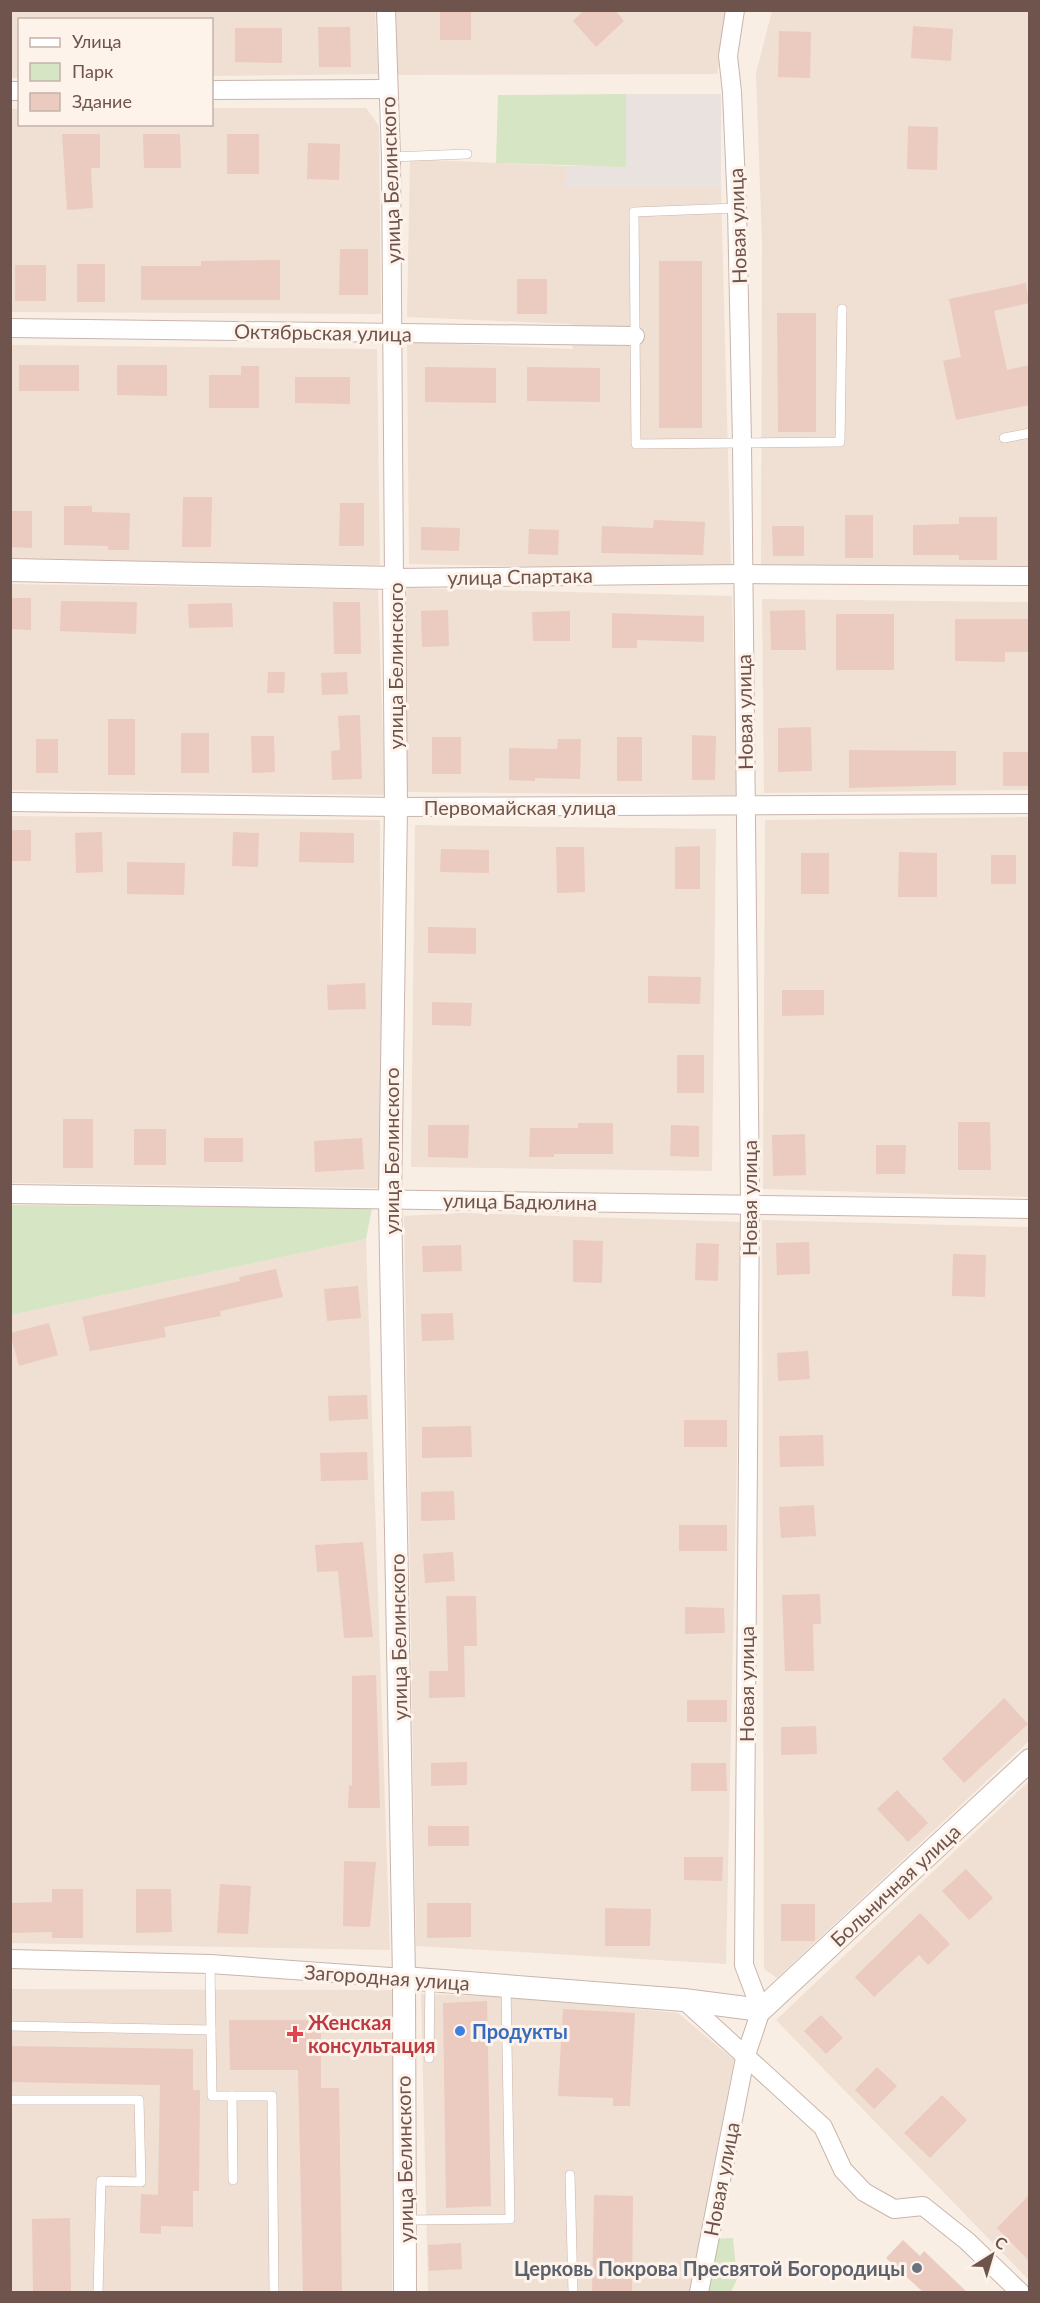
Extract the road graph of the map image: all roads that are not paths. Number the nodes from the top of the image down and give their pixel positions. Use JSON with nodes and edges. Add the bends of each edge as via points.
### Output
{"nodes":[{"id":1,"x":386,"y":10,"type":"edge"},
{"id":2,"x":735,"y":10,"type":"edge"},
{"id":3,"x":387,"y":89,"type":"junction"},
{"id":4,"x":213,"y":90,"type":"edge"},
{"id":5,"x":467,"y":154,"type":"dead end"},
{"id":6,"x":391,"y":157,"type":"junction"},
{"id":7,"x":737,"y":208,"type":"junction"},
{"id":8,"x":842,"y":309,"type":"dead end"},
{"id":9,"x":10,"y":328,"type":"edge"},
{"id":10,"x":393,"y":333,"type":"junction"},
{"id":11,"x":635,"y":336,"type":"junction"},
{"id":12,"x":1029,"y":433,"type":"edge"},
{"id":13,"x":1004,"y":438,"type":"dead end"},
{"id":14,"x":742,"y":443,"type":"junction"},
{"id":15,"x":10,"y":570,"type":"edge"},
{"id":16,"x":742,"y":574,"type":"junction"},
{"id":17,"x":1029,"y":576,"type":"edge"},
{"id":18,"x":394,"y":578,"type":"junction"},
{"id":19,"x":10,"y":802,"type":"edge"},
{"id":20,"x":1029,"y":804,"type":"edge"},
{"id":21,"x":745,"y":806,"type":"junction"},
{"id":22,"x":396,"y":807,"type":"junction"},
{"id":23,"x":10,"y":1194,"type":"edge"},
{"id":24,"x":390,"y":1199,"type":"junction"},
{"id":25,"x":750,"y":1203,"type":"junction"},
{"id":26,"x":1029,"y":1209,"type":"edge"},
{"id":27,"x":1029,"y":1760,"type":"edge"},
{"id":28,"x":10,"y":1959,"type":"edge"},
{"id":29,"x":210,"y":1964,"type":"junction"},
{"id":30,"x":404,"y":1978,"type":"junction"},
{"id":31,"x":430,"y":1980,"type":"junction"},
{"id":32,"x":506,"y":1986,"type":"junction"},
{"id":33,"x":684,"y":2000,"type":"junction"},
{"id":34,"x":762,"y":2010,"type":"junction"},
{"id":35,"x":10,"y":2026,"type":"edge"},
{"id":36,"x":211,"y":2030,"type":"junction"},
{"id":37,"x":429,"y":2058,"type":"dead end"},
{"id":38,"x":745,"y":2058,"type":"junction"},
{"id":39,"x":232,"y":2096,"type":"junction"},
{"id":40,"x":10,"y":2100,"type":"edge"},
{"id":41,"x":570,"y":2175,"type":"dead end"},
{"id":42,"x":233,"y":2180,"type":"dead end"},
{"id":43,"x":406,"y":2220,"type":"junction"},
{"id":44,"x":98,"y":2292,"type":"edge"},
{"id":45,"x":274,"y":2292,"type":"edge"},
{"id":46,"x":405,"y":2292,"type":"edge"},
{"id":47,"x":573,"y":2292,"type":"edge"},
{"id":48,"x":699,"y":2292,"type":"edge"},
{"id":49,"x":1020,"y":2292,"type":"edge"}],
"edges":[{"from":1,"to":3,"type":"street","name":"улица Белинского"},
{"from":2,"to":7,"type":"street","name":"Новая улица","via":[[728,56]]},
{"from":3,"to":4,"type":"street"},
{"from":3,"to":6,"type":"street","name":"улица Белинского"},
{"from":5,"to":6,"type":"lane"},
{"from":6,"to":10,"type":"street","name":"улица Белинского"},
{"from":7,"to":11,"type":"lane","via":[[634,212]]},
{"from":7,"to":14,"type":"street","name":"Новая улица"},
{"from":8,"to":14,"type":"lane","via":[[840,442]]},
{"from":9,"to":10,"type":"street","name":"Октябрьская улица"},
{"from":10,"to":11,"type":"street","name":"Октябрьская улица"},
{"from":10,"to":18,"type":"street","name":"улица Белинского"},
{"from":11,"to":14,"type":"lane","via":[[636,444]]},
{"from":12,"to":13,"type":"lane"},
{"from":14,"to":16,"type":"street","name":"Новая улица"},
{"from":15,"to":18,"type":"street","name":"улица Спартака"},
{"from":16,"to":17,"type":"street","name":"улица Спартака"},
{"from":16,"to":18,"type":"street","name":"улица Спартака"},
{"from":16,"to":21,"type":"street","name":"Новая улица"},
{"from":18,"to":22,"type":"street","name":"улица Белинского"},
{"from":19,"to":22,"type":"street","name":"Первомайская улица"},
{"from":20,"to":21,"type":"street","name":"Первомайская улица"},
{"from":21,"to":22,"type":"street","name":"Первомайская улица"},
{"from":21,"to":25,"type":"street","name":"Новая улица"},
{"from":22,"to":24,"type":"street","name":"улица Белинского"},
{"from":23,"to":24,"type":"street","name":"улица Бадюлина"},
{"from":24,"to":25,"type":"street","name":"улица Бадюлина"},
{"from":24,"to":30,"type":"street","name":"улица Белинского"},
{"from":25,"to":26,"type":"street","name":"улица Бадюлина"},
{"from":25,"to":34,"type":"street","name":"Новая улица","via":[[744,1965]]},
{"from":27,"to":34,"type":"street","name":"Больничная улица"},
{"from":28,"to":29,"type":"street","name":"Загородная улица"},
{"from":29,"to":30,"type":"street","name":"Загородная улица"},
{"from":29,"to":36,"type":"lane"},
{"from":30,"to":31,"type":"street","name":"Загородная улица"},
{"from":30,"to":43,"type":"street","name":"улица Белинского"},
{"from":31,"to":32,"type":"street","name":"Загородная улица"},
{"from":31,"to":37,"type":"lane"},
{"from":32,"to":33,"type":"street","name":"Загородная улица"},
{"from":32,"to":43,"type":"lane","via":[[510,2219]]},
{"from":33,"to":34,"type":"street","name":"Загородная улица"},
{"from":33,"to":38,"type":"street"},
{"from":34,"to":38,"type":"street","name":"Новая улица"},
{"from":35,"to":36,"type":"lane"},
{"from":36,"to":39,"type":"lane","via":[[212,2096]]},
{"from":38,"to":48,"type":"street","name":"Новая улица"},
{"from":38,"to":49,"type":"street","via":[[823,2127],[843,2170],[864,2192],[894,2209],[923,2206],[967,2241]]},
{"from":39,"to":42,"type":"lane"},
{"from":39,"to":45,"type":"lane","via":[[272,2096]]},
{"from":40,"to":44,"type":"lane","via":[[139,2100],[141,2182],[101,2181]]},
{"from":41,"to":47,"type":"lane"},
{"from":43,"to":46,"type":"street","name":"улица Белинского"}]}
